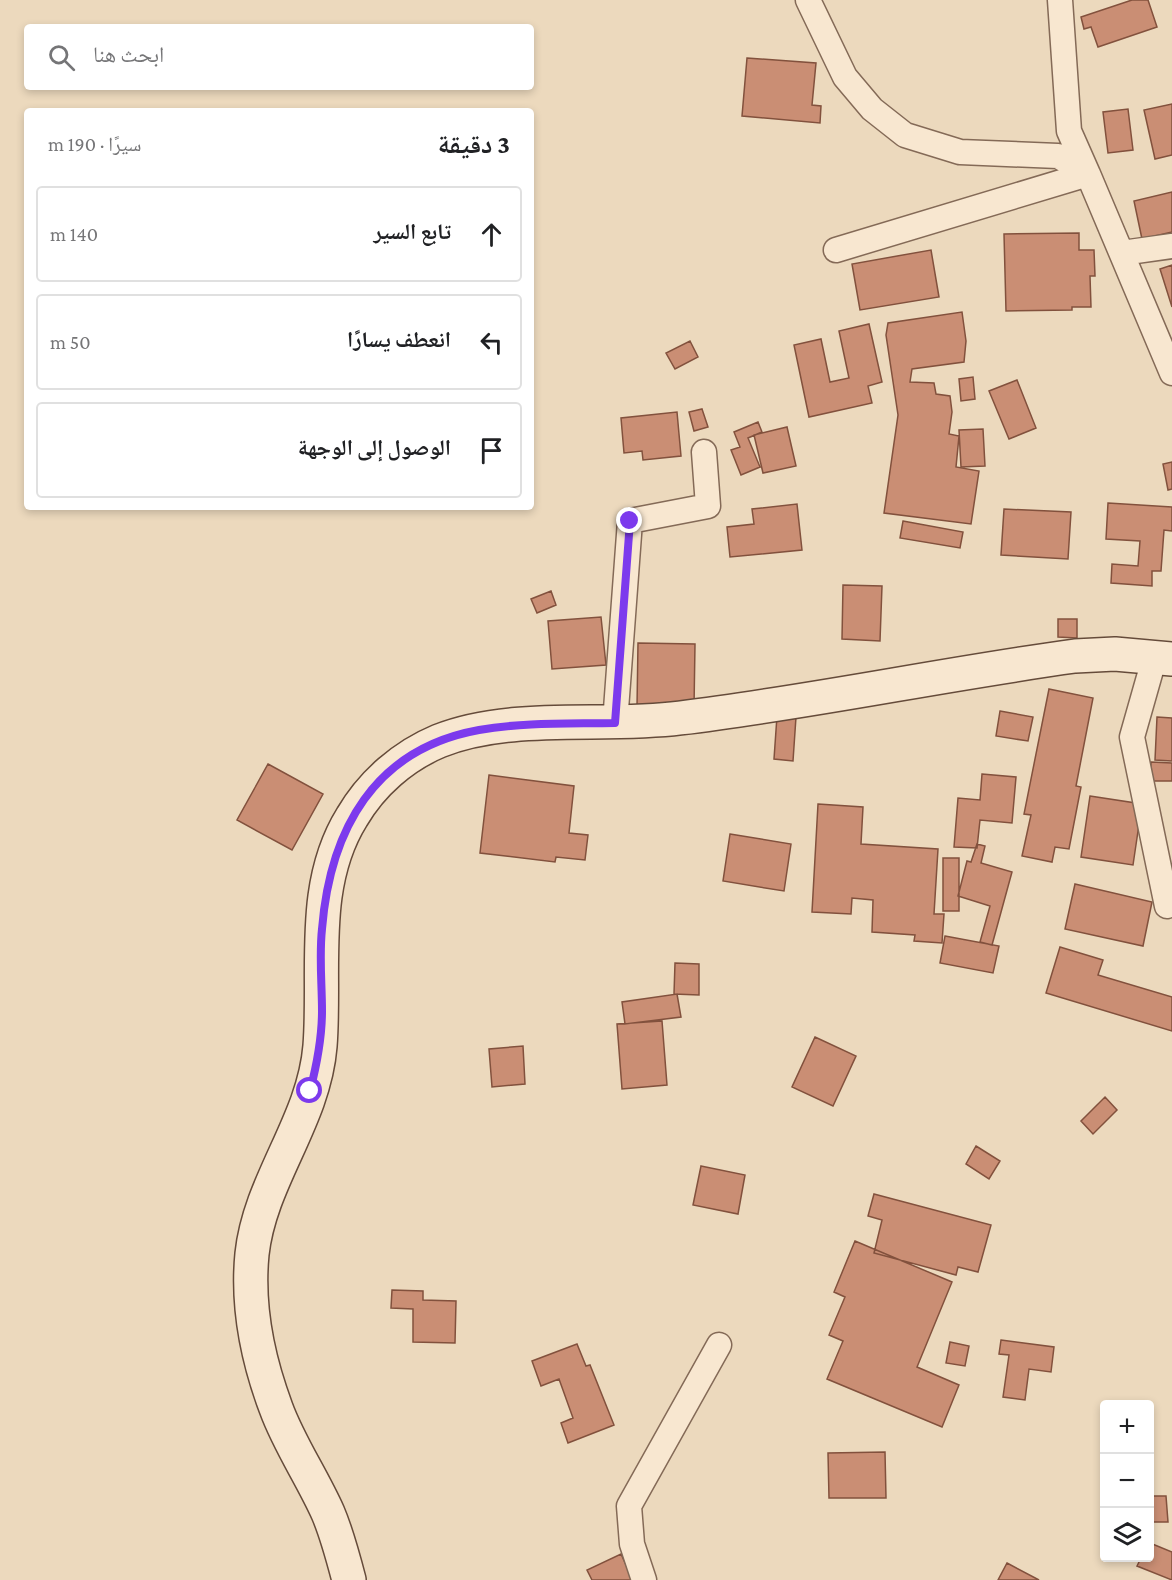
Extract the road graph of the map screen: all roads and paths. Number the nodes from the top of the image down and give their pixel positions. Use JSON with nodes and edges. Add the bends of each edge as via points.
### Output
{"nodes":[{"id":1,"x":808,"y":0,"type":"edge"},
{"id":2,"x":1060,"y":0,"type":"edge"},
{"id":3,"x":1088,"y":174,"type":"junction"},
{"id":4,"x":1172,"y":246,"type":"edge"},
{"id":5,"x":836,"y":250,"type":"dead end"},
{"id":6,"x":1122,"y":253,"type":"junction"},
{"id":7,"x":1172,"y":373,"type":"edge"},
{"id":8,"x":704,"y":452,"type":"dead end"},
{"id":9,"x":1163,"y":658,"type":"edge"},
{"id":10,"x":615,"y":723,"type":"junction"},
{"id":11,"x":1167,"y":906,"type":"dead end"},
{"id":12,"x":719,"y":1345,"type":"dead end"},
{"id":13,"x":349,"y":1580,"type":"edge"},
{"id":14,"x":644,"y":1580,"type":"edge"}],
"edges":[{"from":1,"to":3,"type":"street","via":[[845,77],[872,109],[905,135],[960,152],[1058,156]]},
{"from":2,"to":3,"type":"street","via":[[1069,131]]},
{"from":3,"to":5,"type":"street"},
{"from":3,"to":6,"type":"street"},
{"from":4,"to":6,"type":"street"},
{"from":6,"to":7,"type":"street"},
{"from":8,"to":10,"type":"street","via":[[708,506],[630,521]]},
{"from":9,"to":10,"type":"main road","via":[[1075,656],[678,719]]},
{"from":9,"to":11,"type":"street","via":[[1132,737]]},
{"from":10,"to":13,"type":"main road","via":[[518,725],[478,730],[440,741],[404,759],[374,785],[351,818],[334,854],[321,933],[320,1053],[296,1136],[274,1176],[260,1214],[252,1253],[251,1293],[255,1333],[276,1410],[328,1513]]},
{"from":12,"to":14,"type":"street","via":[[629,1506],[632,1544]]}]}
